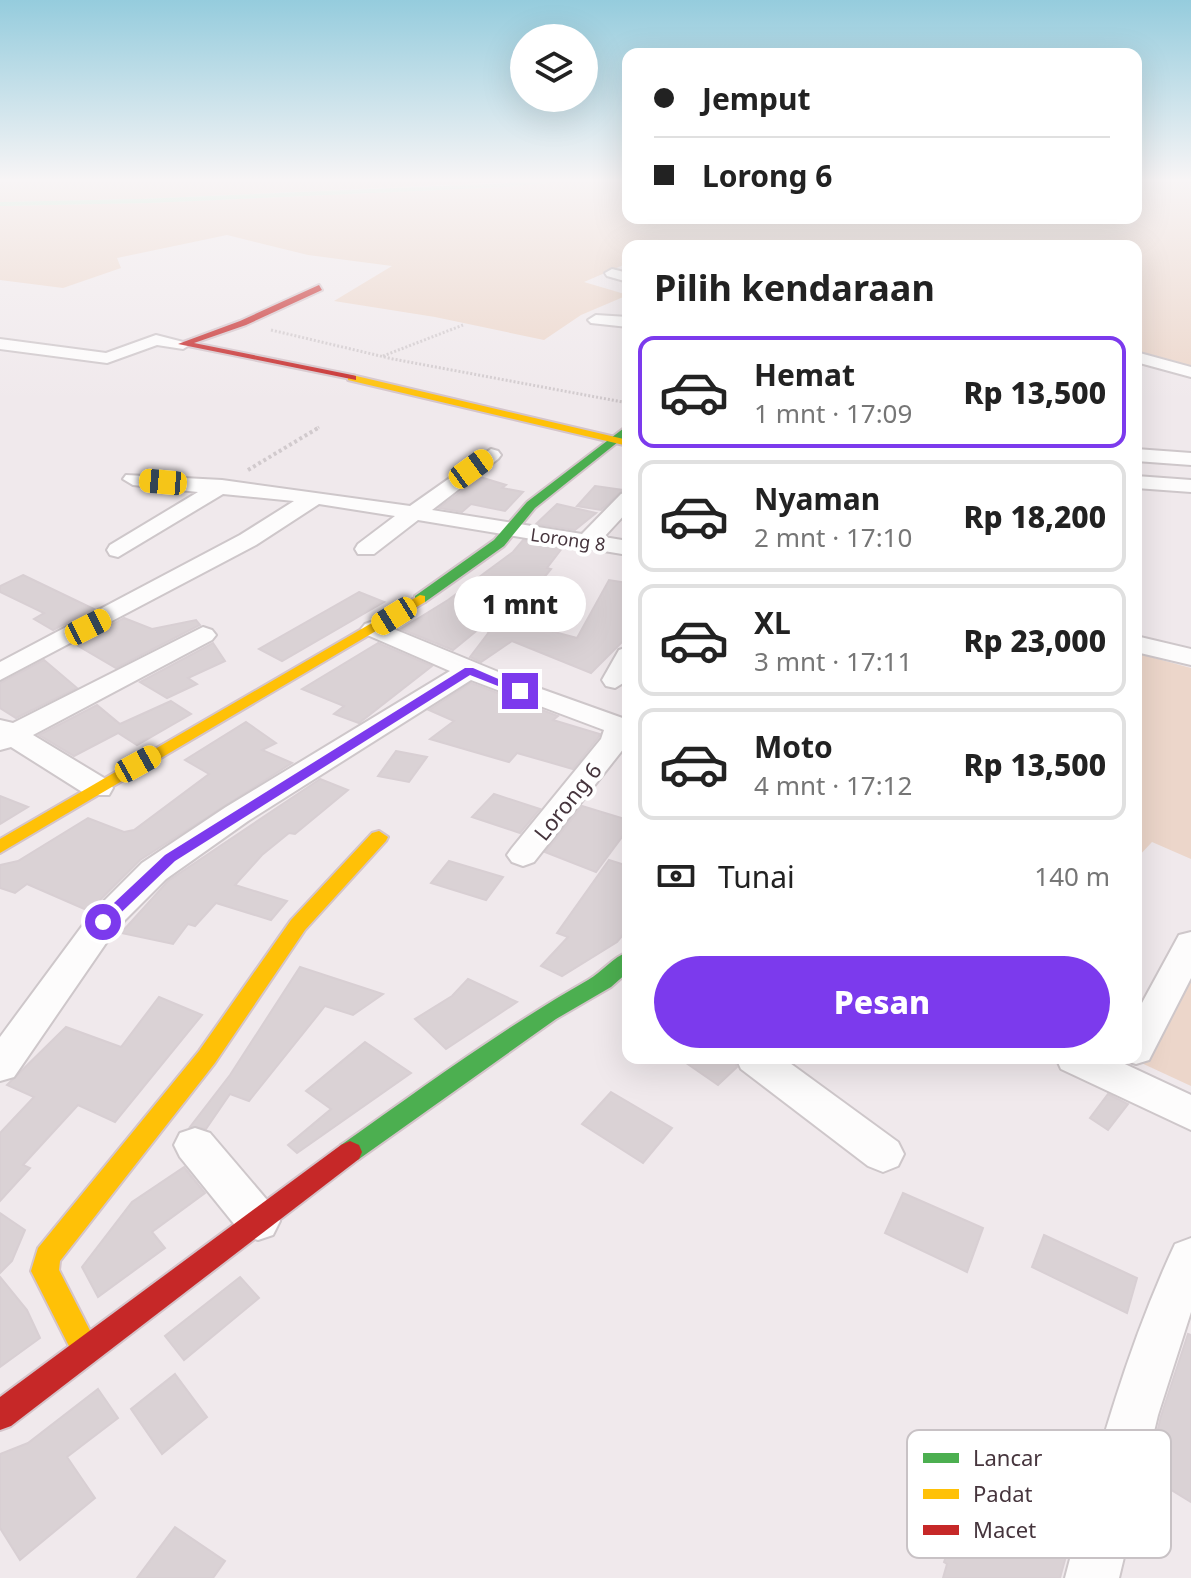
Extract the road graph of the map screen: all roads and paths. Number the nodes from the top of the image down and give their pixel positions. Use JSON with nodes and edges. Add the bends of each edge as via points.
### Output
{"nodes":[{"id":1,"x":612,"y":273,"type":"dead end"},
{"id":2,"x":622,"y":276,"type":"edge"},
{"id":3,"x":319,"y":288,"type":"dead end"},
{"id":4,"x":596,"y":320,"type":"dead end"},
{"id":5,"x":622,"y":322,"type":"edge"},
{"id":6,"x":243,"y":323,"type":"junction"},
{"id":7,"x":463,"y":325,"type":"dead end"},
{"id":8,"x":0,"y":344,"type":"edge"},
{"id":9,"x":183,"y":344,"type":"junction"},
{"id":10,"x":383,"y":356,"type":"junction"},
{"id":11,"x":1142,"y":359,"type":"edge"},
{"id":12,"x":1191,"y":372,"type":"edge"},
{"id":13,"x":622,"y":402,"type":"edge"},
{"id":14,"x":319,"y":427,"type":"dead end"},
{"id":15,"x":619,"y":441,"type":"edge"},
{"id":16,"x":491,"y":455,"type":"dead end"},
{"id":17,"x":1142,"y":455,"type":"edge"},
{"id":18,"x":1191,"y":459,"type":"edge"},
{"id":19,"x":133,"y":479,"type":"dead end"},
{"id":20,"x":1142,"y":482,"type":"edge"},
{"id":21,"x":222,"y":486,"type":"junction"},
{"id":22,"x":1191,"y":486,"type":"edge"},
{"id":23,"x":315,"y":497,"type":"junction"},
{"id":24,"x":622,"y":504,"type":"edge"},
{"id":25,"x":411,"y":513,"type":"junction"},
{"id":26,"x":508,"y":530,"type":"junction"},
{"id":27,"x":587,"y":542,"type":"junction"},
{"id":28,"x":622,"y":547,"type":"edge"},
{"id":29,"x":366,"y":549,"type":"dead end"},
{"id":30,"x":118,"y":550,"type":"dead end"},
{"id":31,"x":374,"y":629,"type":"junction"},
{"id":32,"x":203,"y":635,"type":"dead end"},
{"id":33,"x":1142,"y":645,"type":"edge"},
{"id":34,"x":1191,"y":657,"type":"edge"},
{"id":35,"x":622,"y":667,"type":"edge"},
{"id":36,"x":469,"y":670,"type":"junction"},
{"id":37,"x":0,"y":672,"type":"edge"},
{"id":38,"x":615,"y":680,"type":"dead end"},
{"id":39,"x":5,"y":734,"type":"edge"},
{"id":40,"x":98,"y":788,"type":"junction"},
{"id":41,"x":379,"y":837,"type":"dead end"},
{"id":42,"x":0,"y":847,"type":"edge"},
{"id":43,"x":523,"y":855,"type":"dead end"},
{"id":44,"x":1191,"y":944,"type":"edge"},
{"id":45,"x":622,"y":970,"type":"edge"},
{"id":46,"x":1142,"y":1037,"type":"edge"},
{"id":47,"x":763,"y":1064,"type":"edge"},
{"id":48,"x":1131,"y":1064,"type":"edge"},
{"id":49,"x":0,"y":1066,"type":"edge"},
{"id":50,"x":1191,"y":1113,"type":"edge"},
{"id":51,"x":195,"y":1145,"type":"dead end"},
{"id":52,"x":883,"y":1154,"type":"dead end"},
{"id":53,"x":258,"y":1221,"type":"junction"},
{"id":54,"x":1191,"y":1258,"type":"edge"},
{"id":55,"x":86,"y":1350,"type":"junction"},
{"id":56,"x":0,"y":1415,"type":"edge"},
{"id":57,"x":1128,"y":1430,"type":"edge"},
{"id":58,"x":1097,"y":1558,"type":"edge"},
{"id":59,"x":1092,"y":1578,"type":"edge"}],
"edges":[{"from":1,"to":2,"type":"street"},
{"from":3,"to":6,"type":"street"},
{"from":4,"to":5,"type":"street"},
{"from":6,"to":9,"type":"street"},
{"from":6,"to":10,"type":"path"},
{"from":7,"to":10,"type":"path"},
{"from":8,"to":9,"type":"street","via":[[107,358],[156,340]]},
{"from":9,"to":15,"type":"street","via":[[391,386]]},
{"from":10,"to":13,"type":"path"},
{"from":11,"to":12,"type":"street"},
{"from":14,"to":21,"type":"path"},
{"from":15,"to":26,"type":"street","via":[[541,496]]},
{"from":16,"to":25,"type":"street"},
{"from":17,"to":18,"type":"street"},
{"from":19,"to":21,"type":"street","name":"Lorong 8"},
{"from":20,"to":22,"type":"street"},
{"from":21,"to":23,"type":"street","name":"Lorong 8"},
{"from":21,"to":30,"type":"street"},
{"from":23,"to":25,"type":"street","name":"Lorong 8"},
{"from":23,"to":37,"type":"street","via":[[224,554]]},
{"from":24,"to":27,"type":"street"},
{"from":25,"to":26,"type":"street","name":"Lorong 8"},
{"from":25,"to":29,"type":"street"},
{"from":26,"to":27,"type":"street","name":"Lorong 8"},
{"from":26,"to":31,"type":"street","via":[[458,574]]},
{"from":27,"to":28,"type":"street","name":"Lorong 8"},
{"from":31,"to":36,"type":"street","name":"Lorong 6"},
{"from":31,"to":40,"type":"street"},
{"from":32,"to":39,"type":"street"},
{"from":33,"to":34,"type":"street"},
{"from":35,"to":38,"type":"street"},
{"from":36,"to":43,"type":"street","name":"Lorong 6","via":[[619,726],[615,741]]},
{"from":36,"to":49,"type":"street","via":[[170,858],[103,922]]},
{"from":39,"to":40,"type":"street"},
{"from":40,"to":42,"type":"street"},
{"from":41,"to":55,"type":"street","via":[[298,925],[207,1057],[47,1257],[45,1271]]},
{"from":44,"to":46,"type":"street"},
{"from":45,"to":53,"type":"street","via":[[408,1109]]},
{"from":47,"to":52,"type":"street"},
{"from":48,"to":50,"type":"street"},
{"from":51,"to":53,"type":"street"},
{"from":53,"to":55,"type":"street"},
{"from":54,"to":57,"type":"street","via":[[1165,1312]]},
{"from":55,"to":56,"type":"street"},
{"from":58,"to":59,"type":"street"}]}
